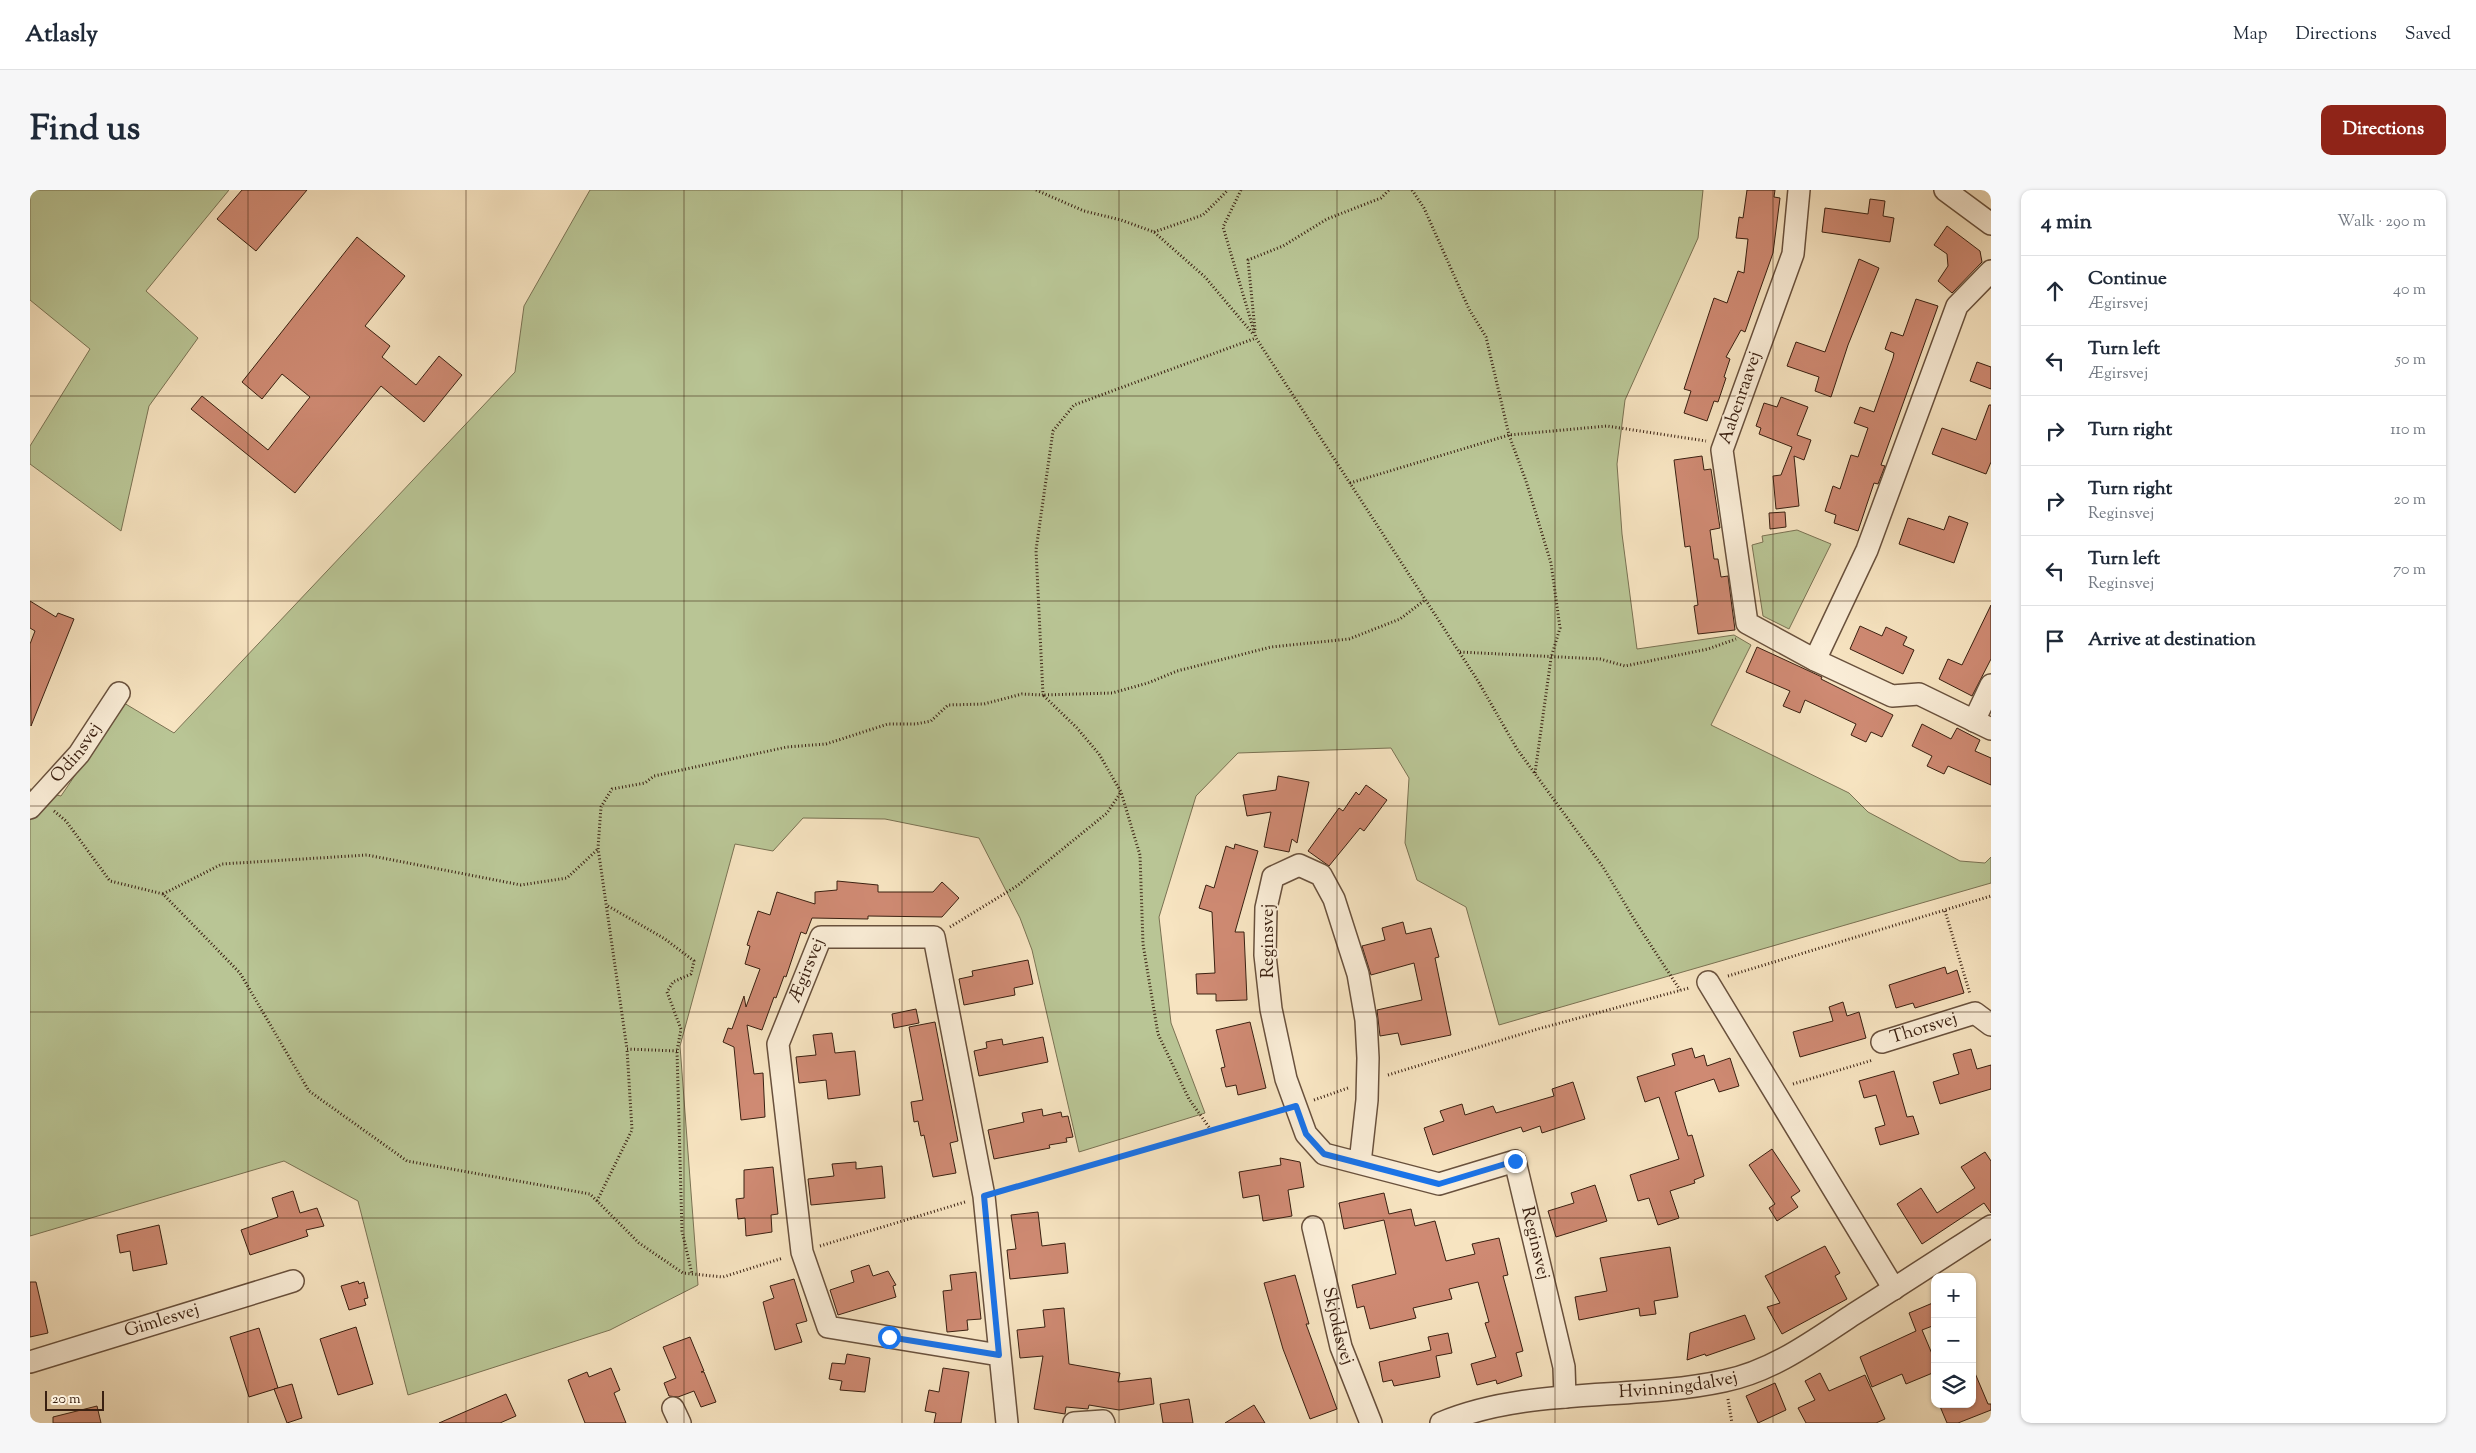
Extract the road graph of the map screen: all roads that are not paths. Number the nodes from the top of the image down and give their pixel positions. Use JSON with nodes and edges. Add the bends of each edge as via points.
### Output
{"nodes":[{"id":1,"x":1799,"y":190,"type":"edge"},
{"id":2,"x":1945,"y":190,"type":"edge"},
{"id":3,"x":1988,"y":215,"type":"edge"},
{"id":4,"x":1991,"y":271,"type":"edge"},
{"id":5,"x":1815,"y":660,"type":"junction"},
{"id":6,"x":1991,"y":684,"type":"edge"},
{"id":7,"x":119,"y":693,"type":"dead end"},
{"id":8,"x":1982,"y":725,"type":"edge"},
{"id":9,"x":34,"y":803,"type":"edge"},
{"id":10,"x":1708,"y":982,"type":"road end"},
{"id":11,"x":1983,"y":1019,"type":"edge"},
{"id":12,"x":1882,"y":1042,"type":"road end"},
{"id":13,"x":1360,"y":1163,"type":"junction"},
{"id":14,"x":1991,"y":1226,"type":"edge"},
{"id":15,"x":1313,"y":1227,"type":"dead end"},
{"id":16,"x":293,"y":1281,"type":"dead end"},
{"id":17,"x":1894,"y":1288,"type":"junction"},
{"id":18,"x":999,"y":1355,"type":"junction"},
{"id":19,"x":30,"y":1362,"type":"edge"},
{"id":20,"x":1565,"y":1397,"type":"junction"},
{"id":21,"x":1007,"y":1423,"type":"edge"},
{"id":22,"x":1074,"y":1423,"type":"edge"},
{"id":23,"x":1104,"y":1423,"type":"edge"},
{"id":24,"x":1371,"y":1423,"type":"edge"},
{"id":25,"x":1441,"y":1423,"type":"edge"}],
"edges":[{"from":1,"to":5,"type":"street","name":"Aabenraavej","via":[[1792,254],[1722,450],[1747,623]]},
{"from":2,"to":3,"type":"street"},
{"from":4,"to":5,"type":"street","via":[[1957,306],[1867,550]]},
{"from":5,"to":8,"type":"street","via":[[1892,696],[1919,694]]},
{"from":6,"to":8,"type":"street"},
{"from":7,"to":9,"type":"street","name":"Odinsvej","via":[[79,754]]},
{"from":10,"to":17,"type":"street"},
{"from":11,"to":12,"type":"street","name":"Thorsvej"},
{"from":13,"to":13,"type":"street","name":"Reginsvej","via":[[1324,1154],[1306,1134],[1286,1078],[1271,1009],[1266,908],[1274,877],[1299,866],[1320,875],[1334,899],[1358,974],[1366,1020],[1368,1082]]},
{"from":13,"to":20,"type":"street","name":"Reginsvej","via":[[1439,1184],[1515,1161],[1564,1367]]},
{"from":14,"to":17,"type":"street","name":"Hvinningdalvej"},
{"from":15,"to":24,"type":"street","name":"Skjoldsvej","via":[[1341,1347]]},
{"from":16,"to":19,"type":"street","name":"Gimlesvej"},
{"from":17,"to":20,"type":"street","name":"Hvinningdalvej","via":[[1776,1364],[1742,1376],[1689,1387]]},
{"from":18,"to":18,"type":"street","name":"Ægirsvej","via":[[984,1196],[934,938],[821,937],[778,1044],[802,1252],[828,1327]]},
{"from":18,"to":21,"type":"street"},
{"from":20,"to":25,"type":"street","name":"Hvinningdalvej","via":[[1496,1407]]},
{"from":22,"to":23,"type":"street","via":[[1103,1420]]}]}
